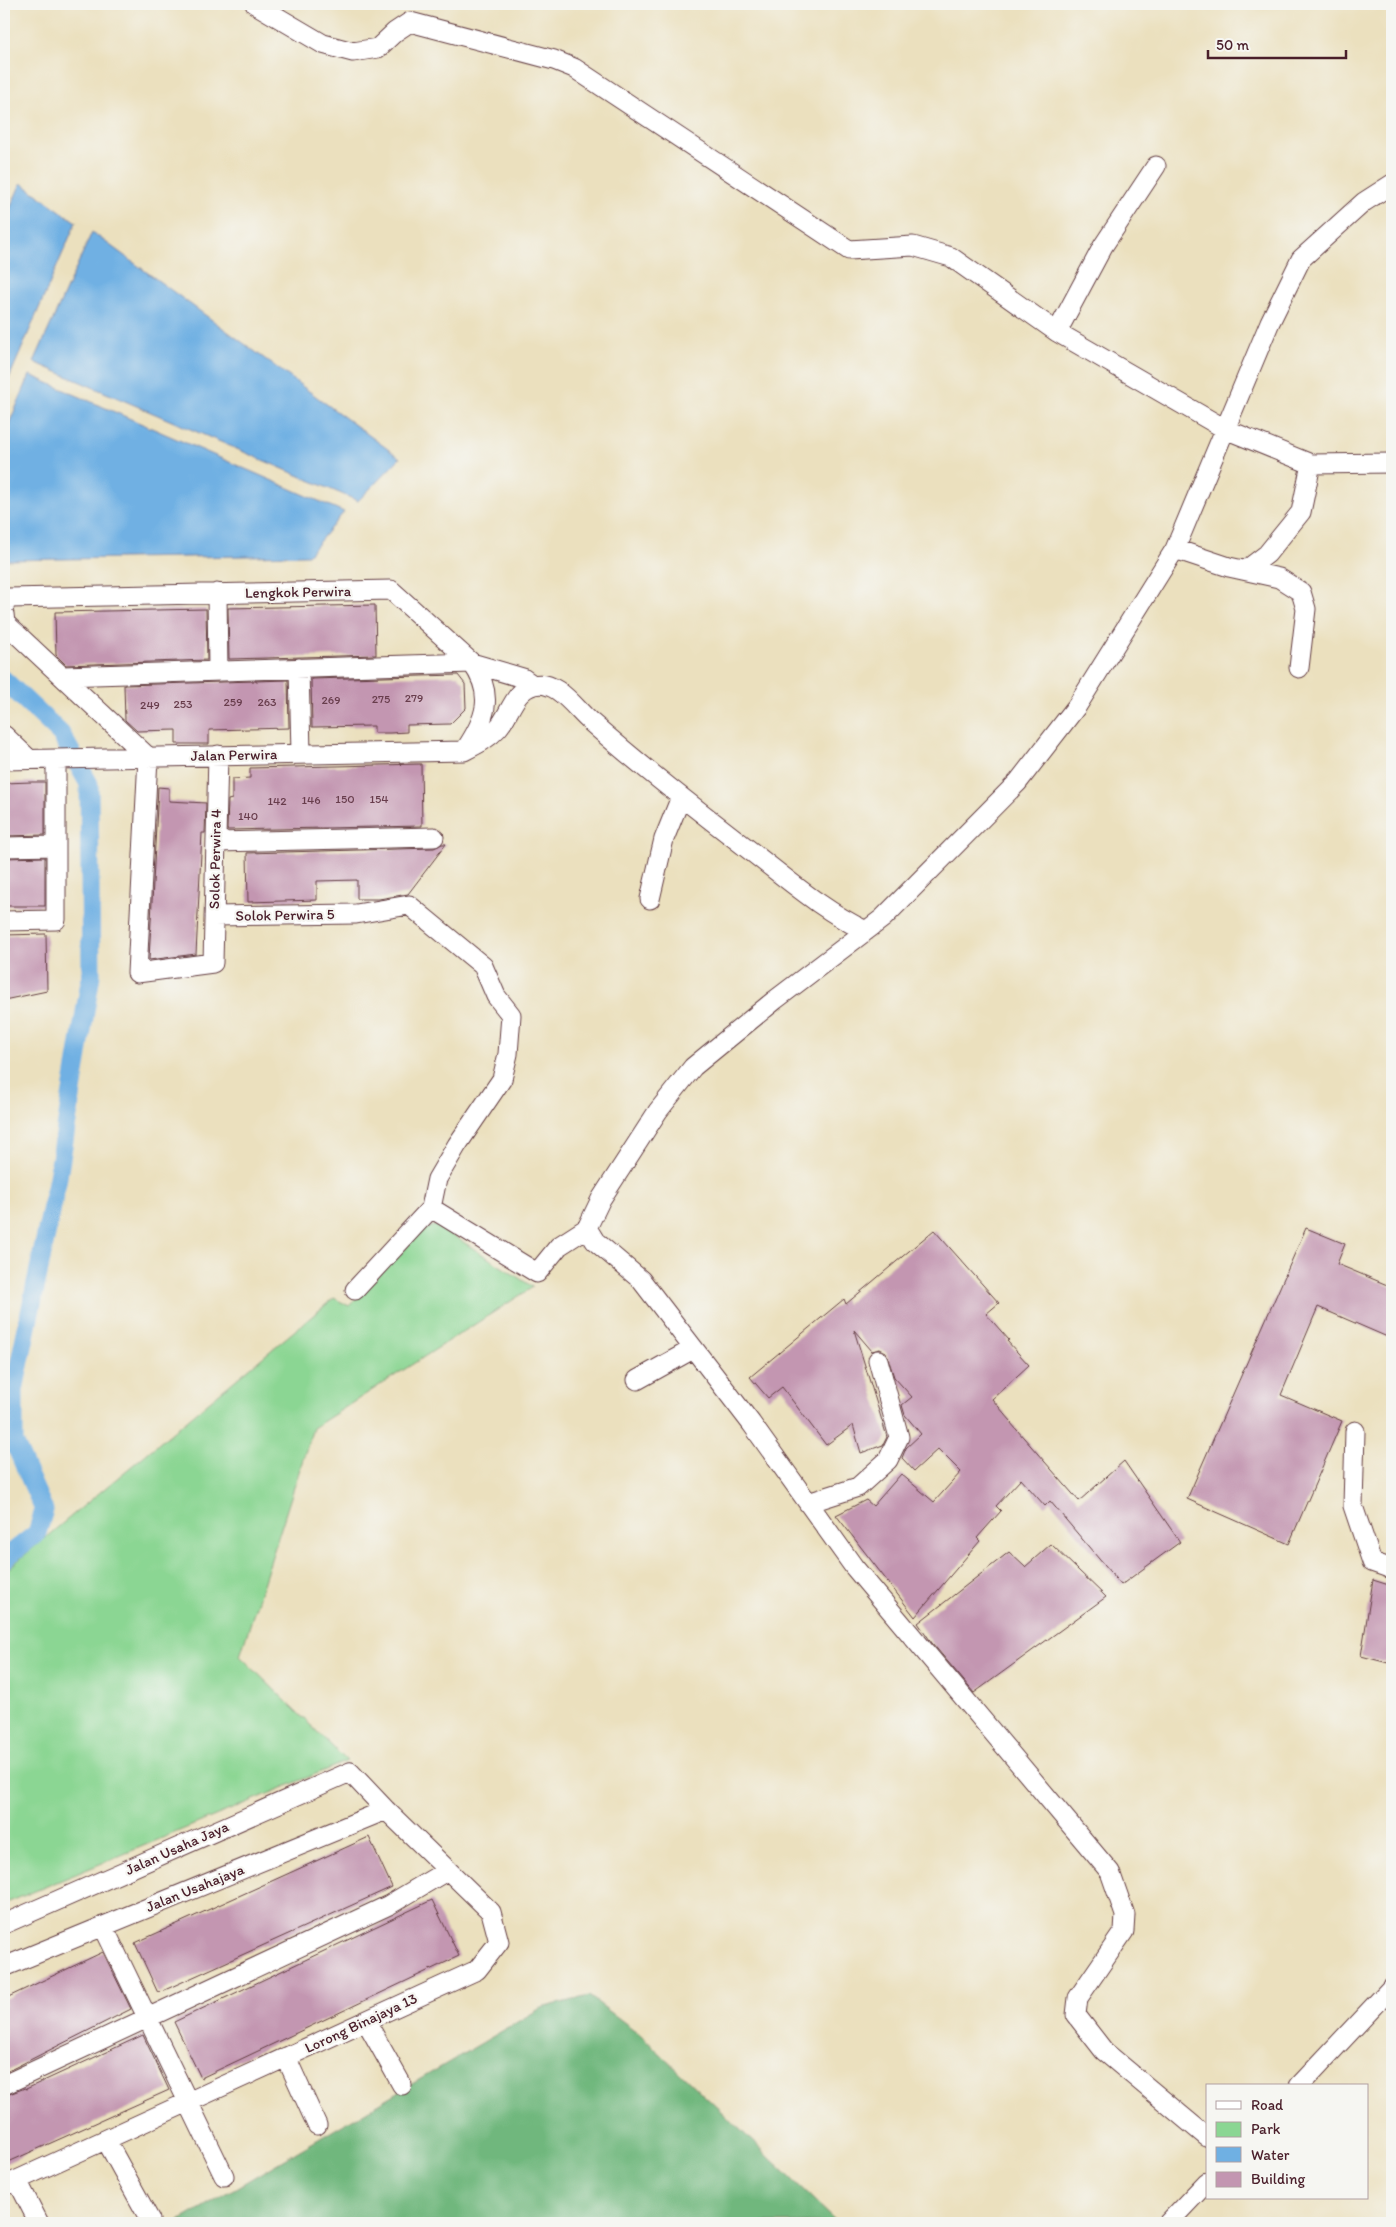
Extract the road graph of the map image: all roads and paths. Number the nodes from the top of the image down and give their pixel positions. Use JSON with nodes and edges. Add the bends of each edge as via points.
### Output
{"nodes":[{"id":1,"x":255,"y":4,"type":"edge"},
{"id":2,"x":1156,"y":166,"type":"dead end"},
{"id":3,"x":1392,"y":184,"type":"edge"},
{"id":4,"x":1057,"y":332,"type":"junction"},
{"id":5,"x":1225,"y":429,"type":"junction"},
{"id":6,"x":1392,"y":463,"type":"edge"},
{"id":7,"x":1311,"y":464,"type":"junction"},
{"id":8,"x":1175,"y":549,"type":"junction"},
{"id":9,"x":1246,"y":570,"type":"junction"},
{"id":10,"x":217,"y":593,"type":"junction"},
{"id":11,"x":4,"y":606,"type":"edge"},
{"id":12,"x":4,"y":614,"type":"edge"},
{"id":13,"x":472,"y":663,"type":"junction"},
{"id":14,"x":299,"y":668,"type":"junction"},
{"id":15,"x":1299,"y":668,"type":"dead end"},
{"id":16,"x":218,"y":671,"type":"junction"},
{"id":17,"x":63,"y":676,"type":"junction"},
{"id":18,"x":533,"y":685,"type":"junction"},
{"id":19,"x":4,"y":735,"type":"edge"},
{"id":20,"x":464,"y":751,"type":"junction"},
{"id":21,"x":301,"y":754,"type":"junction"},
{"id":22,"x":218,"y":755,"type":"junction"},
{"id":23,"x":148,"y":757,"type":"junction"},
{"id":24,"x":29,"y":759,"type":"junction"},
{"id":25,"x":56,"y":759,"type":"junction"},
{"id":26,"x":4,"y":760,"type":"edge"},
{"id":27,"x":681,"y":796,"type":"junction"},
{"id":28,"x":434,"y":837,"type":"dead end"},
{"id":29,"x":216,"y":842,"type":"junction"},
{"id":30,"x":56,"y":846,"type":"junction"},
{"id":31,"x":4,"y":847,"type":"edge"},
{"id":32,"x":650,"y":899,"type":"dead end"},
{"id":33,"x":214,"y":916,"type":"junction"},
{"id":34,"x":4,"y":921,"type":"edge"},
{"id":35,"x":866,"y":931,"type":"junction"},
{"id":36,"x":431,"y":1208,"type":"junction"},
{"id":37,"x":587,"y":1228,"type":"junction"},
{"id":38,"x":355,"y":1290,"type":"dead end"},
{"id":39,"x":694,"y":1348,"type":"junction"},
{"id":40,"x":878,"y":1360,"type":"dead end"},
{"id":41,"x":637,"y":1380,"type":"dead end"},
{"id":42,"x":1355,"y":1431,"type":"dead end"},
{"id":43,"x":808,"y":1503,"type":"junction"},
{"id":44,"x":1392,"y":1569,"type":"edge"},
{"id":45,"x":350,"y":1772,"type":"joint"},
{"id":46,"x":386,"y":1810,"type":"junction"},
{"id":47,"x":448,"y":1870,"type":"junction"},
{"id":48,"x":4,"y":1924,"type":"edge"},
{"id":49,"x":103,"y":1926,"type":"junction"},
{"id":50,"x":4,"y":1967,"type":"edge"},
{"id":51,"x":1392,"y":1987,"type":"edge"},
{"id":52,"x":146,"y":2017,"type":"junction"},
{"id":53,"x":366,"y":2021,"type":"junction"},
{"id":54,"x":286,"y":2057,"type":"junction"},
{"id":55,"x":1301,"y":2084,"type":"edge"},
{"id":56,"x":4,"y":2085,"type":"edge"},
{"id":57,"x":402,"y":2085,"type":"dead end"},
{"id":58,"x":188,"y":2104,"type":"junction"},
{"id":59,"x":317,"y":2126,"type":"dead end"},
{"id":60,"x":1206,"y":2136,"type":"edge"},
{"id":61,"x":106,"y":2140,"type":"junction"},
{"id":62,"x":224,"y":2176,"type":"dead end"},
{"id":63,"x":11,"y":2183,"type":"edge"},
{"id":64,"x":1206,"y":2183,"type":"edge"},
{"id":65,"x":150,"y":2220,"type":"dead end"},
{"id":66,"x":39,"y":2223,"type":"edge"},
{"id":67,"x":1168,"y":2223,"type":"edge"}],
"edges":[{"from":1,"to":4,"type":"street","via":[[323,44],[353,52],[378,48],[410,22],[574,68],[849,250],[914,246],[951,258]]},
{"from":2,"to":4,"type":"street","via":[[1103,246]]},
{"from":3,"to":5,"type":"street","via":[[1364,202],[1301,259],[1270,322]]},
{"from":4,"to":5,"type":"street"},
{"from":5,"to":7,"type":"street"},
{"from":5,"to":8,"type":"street"},
{"from":6,"to":7,"type":"street"},
{"from":7,"to":9,"type":"street","via":[[1301,512],[1267,554]]},
{"from":8,"to":9,"type":"street"},
{"from":8,"to":35,"type":"street","via":[[1077,706],[1018,782],[902,900]]},
{"from":9,"to":15,"type":"street","via":[[1279,578],[1301,592],[1306,610]]},
{"from":10,"to":11,"type":"street","name":"Lengkok Perwira","via":[[9,598]]},
{"from":10,"to":13,"type":"street","name":"Lengkok Perwira","via":[[391,590]]},
{"from":10,"to":16,"type":"street"},
{"from":12,"to":17,"type":"street","via":[[5,623]]},
{"from":13,"to":14,"type":"street"},
{"from":13,"to":18,"type":"street","via":[[523,678]]},
{"from":13,"to":20,"type":"street","name":"Lengkok Perwira","via":[[486,690],[484,712],[478,731]]},
{"from":14,"to":16,"type":"street"},
{"from":14,"to":21,"type":"street"},
{"from":16,"to":17,"type":"street"},
{"from":17,"to":23,"type":"street"},
{"from":18,"to":20,"type":"street","via":[[515,700],[500,726],[485,741]]},
{"from":18,"to":27,"type":"street","via":[[555,688],[591,723]]},
{"from":19,"to":24,"type":"street"},
{"from":20,"to":21,"type":"street","name":"Jalan Perwira"},
{"from":21,"to":22,"type":"street","name":"Jalan Perwira"},
{"from":22,"to":23,"type":"street","name":"Jalan Perwira"},
{"from":22,"to":29,"type":"street","name":"Solok Perwira 4"},
{"from":23,"to":25,"type":"street","name":"Jalan Perwira"},
{"from":23,"to":33,"type":"street","name":"Solok Perwira 4","via":[[137,973],[213,963]]},
{"from":24,"to":25,"type":"street","name":"Jalan Perwira"},
{"from":24,"to":26,"type":"street","name":"Jalan Perwira"},
{"from":25,"to":30,"type":"street"},
{"from":27,"to":32,"type":"street","via":[[664,839]]},
{"from":27,"to":35,"type":"street","via":[[828,909]]},
{"from":28,"to":29,"type":"street"},
{"from":29,"to":33,"type":"street","name":"Solok Perwira 4"},
{"from":30,"to":31,"type":"street"},
{"from":30,"to":34,"type":"street","via":[[56,920]]},
{"from":33,"to":36,"type":"street","name":"Solok Perwira 5","via":[[356,914],[409,905],[483,966],[496,996],[512,1015],[508,1054],[502,1079],[437,1179]]},
{"from":35,"to":37,"type":"street","via":[[693,1067],[653,1119]]},
{"from":36,"to":37,"type":"street","via":[[537,1273],[559,1246]]},
{"from":36,"to":38,"type":"street"},
{"from":37,"to":39,"type":"street","via":[[595,1241],[640,1280]]},
{"from":39,"to":41,"type":"street"},
{"from":39,"to":43,"type":"street"},
{"from":40,"to":43,"type":"street","via":[[899,1437],[888,1460],[858,1487]]},
{"from":42,"to":44,"type":"street","via":[[1353,1506],[1372,1562]]},
{"from":43,"to":60,"type":"street","via":[[854,1567],[1110,1872],[1125,1915],[1124,1932],[1078,1998],[1076,2015],[1104,2051]]},
{"from":45,"to":46,"type":"street","name":"Lorong Binajaya 13"},
{"from":45,"to":48,"type":"street","name":"Jalan Usaha Jaya"},
{"from":46,"to":47,"type":"street","name":"Lorong Binajaya 13"},
{"from":46,"to":49,"type":"street","name":"Jalan Usahajaya"},
{"from":47,"to":52,"type":"street","via":[[389,1905]]},
{"from":47,"to":53,"type":"street","name":"Lorong Binajaya 13","via":[[491,1912],[499,1942],[477,1970]]},
{"from":49,"to":50,"type":"street","name":"Jalan Usahajaya"},
{"from":49,"to":52,"type":"street"},
{"from":51,"to":55,"type":"street"},
{"from":52,"to":56,"type":"street"},
{"from":52,"to":58,"type":"street"},
{"from":53,"to":54,"type":"street","name":"Lorong Binajaya 13"},
{"from":53,"to":57,"type":"street"},
{"from":54,"to":58,"type":"street","name":"Lorong Binajaya 13"},
{"from":54,"to":59,"type":"street"},
{"from":58,"to":61,"type":"street","name":"Lorong Binajaya 13"},
{"from":58,"to":62,"type":"street"},
{"from":61,"to":63,"type":"street","name":"Lorong Binajaya 13"},
{"from":61,"to":65,"type":"street"},
{"from":63,"to":66,"type":"street"},
{"from":64,"to":67,"type":"street"}]}
